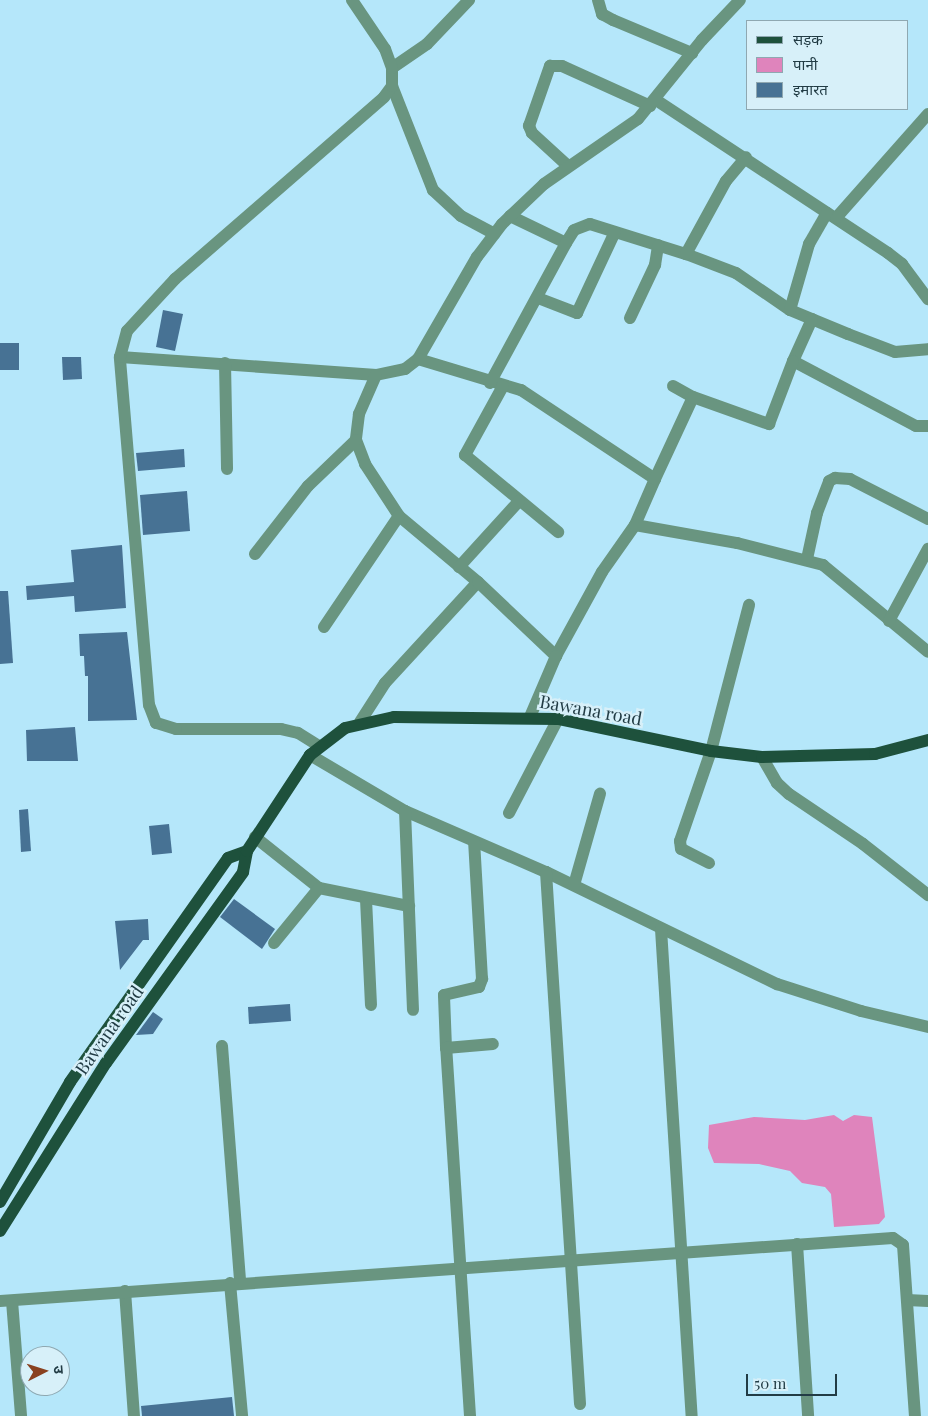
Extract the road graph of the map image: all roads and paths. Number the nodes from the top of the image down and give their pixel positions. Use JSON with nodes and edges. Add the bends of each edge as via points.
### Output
{"nodes":[{"id":1,"x":352,"y":0,"type":"edge"},
{"id":2,"x":469,"y":0,"type":"edge"},
{"id":3,"x":598,"y":0,"type":"edge"},
{"id":4,"x":740,"y":0,"type":"edge"},
{"id":5,"x":692,"y":52,"type":"junction"},
{"id":6,"x":392,"y":68,"type":"junction"},
{"id":7,"x":392,"y":86,"type":"junction"},
{"id":8,"x":653,"y":103,"type":"junction"},
{"id":9,"x":928,"y":114,"type":"edge"},
{"id":10,"x":746,"y":157,"type":"junction"},
{"id":11,"x":568,"y":166,"type":"junction"},
{"id":12,"x":831,"y":215,"type":"junction"},
{"id":13,"x":510,"y":216,"type":"junction"},
{"id":14,"x":615,"y":232,"type":"junction"},
{"id":15,"x":495,"y":234,"type":"junction"},
{"id":16,"x":566,"y":243,"type":"junction"},
{"id":17,"x":658,"y":245,"type":"junction"},
{"id":18,"x":686,"y":254,"type":"junction"},
{"id":19,"x":538,"y":298,"type":"junction"},
{"id":20,"x":928,"y":299,"type":"edge"},
{"id":21,"x":790,"y":310,"type":"junction"},
{"id":22,"x":630,"y":318,"type":"dead end"},
{"id":23,"x":812,"y":319,"type":"junction"},
{"id":24,"x":928,"y":349,"type":"edge"},
{"id":25,"x":120,"y":357,"type":"junction"},
{"id":26,"x":418,"y":359,"type":"junction"},
{"id":27,"x":793,"y":361,"type":"junction"},
{"id":28,"x":225,"y":363,"type":"junction"},
{"id":29,"x":376,"y":375,"type":"junction"},
{"id":30,"x":490,"y":383,"type":"junction"},
{"id":31,"x":504,"y":386,"type":"junction"},
{"id":32,"x":673,"y":386,"type":"dead end"},
{"id":33,"x":694,"y":397,"type":"junction"},
{"id":34,"x":928,"y":426,"type":"edge"},
{"id":35,"x":356,"y":440,"type":"junction"},
{"id":36,"x":227,"y":470,"type":"dead end"},
{"id":37,"x":655,"y":478,"type":"junction"},
{"id":38,"x":520,"y":501,"type":"junction"},
{"id":39,"x":399,"y":516,"type":"junction"},
{"id":40,"x":928,"y":519,"type":"edge"},
{"id":41,"x":635,"y":525,"type":"junction"},
{"id":42,"x":558,"y":532,"type":"dead end"},
{"id":43,"x":928,"y":549,"type":"edge"},
{"id":44,"x":255,"y":554,"type":"dead end"},
{"id":45,"x":807,"y":559,"type":"junction"},
{"id":46,"x":459,"y":568,"type":"junction"},
{"id":47,"x":478,"y":582,"type":"junction"},
{"id":48,"x":749,"y":605,"type":"dead end"},
{"id":49,"x":889,"y":621,"type":"junction"},
{"id":50,"x":324,"y":627,"type":"dead end"},
{"id":51,"x":928,"y":652,"type":"edge"},
{"id":52,"x":556,"y":656,"type":"junction"},
{"id":53,"x":530,"y":717,"type":"junction"},
{"id":54,"x":558,"y":719,"type":"junction"},
{"id":55,"x":360,"y":722,"type":"junction"},
{"id":56,"x":928,"y":740,"type":"edge"},
{"id":57,"x":315,"y":750,"type":"junction"},
{"id":58,"x":711,"y":751,"type":"junction"},
{"id":59,"x":762,"y":757,"type":"junction"},
{"id":60,"x":600,"y":794,"type":"dead end"},
{"id":61,"x":405,"y":811,"type":"junction"},
{"id":62,"x":509,"y":813,"type":"dead end"},
{"id":63,"x":255,"y":837,"type":"junction"},
{"id":64,"x":474,"y":842,"type":"junction"},
{"id":65,"x":247,"y":851,"type":"junction"},
{"id":66,"x":710,"y":863,"type":"dead end"},
{"id":67,"x":546,"y":872,"type":"junction"},
{"id":68,"x":574,"y":885,"type":"junction"},
{"id":69,"x":319,"y":888,"type":"junction"},
{"id":70,"x":928,"y":895,"type":"edge"},
{"id":71,"x":366,"y":898,"type":"junction"},
{"id":72,"x":409,"y":906,"type":"junction"},
{"id":73,"x":661,"y":929,"type":"junction"},
{"id":74,"x":274,"y":943,"type":"dead end"},
{"id":75,"x":131,"y":995,"type":"junction"},
{"id":76,"x":371,"y":1006,"type":"dead end"},
{"id":77,"x":146,"y":1007,"type":"junction"},
{"id":78,"x":414,"y":1010,"type":"dead end"},
{"id":79,"x":928,"y":1027,"type":"edge"},
{"id":80,"x":493,"y":1044,"type":"dead end"},
{"id":81,"x":222,"y":1046,"type":"dead end"},
{"id":82,"x":446,"y":1048,"type":"junction"},
{"id":83,"x":0,"y":1202,"type":"edge"},
{"id":84,"x":0,"y":1231,"type":"edge"},
{"id":85,"x":797,"y":1244,"type":"junction"},
{"id":86,"x":681,"y":1253,"type":"junction"},
{"id":87,"x":572,"y":1259,"type":"junction"},
{"id":88,"x":459,"y":1266,"type":"junction"},
{"id":89,"x":235,"y":1282,"type":"junction"},
{"id":90,"x":125,"y":1292,"type":"junction"},
{"id":91,"x":907,"y":1300,"type":"junction"},
{"id":92,"x":6,"y":1301,"type":"edge"},
{"id":93,"x":928,"y":1301,"type":"edge"},
{"id":94,"x":580,"y":1404,"type":"dead end"},
{"id":95,"x":21,"y":1416,"type":"edge"},
{"id":96,"x":134,"y":1416,"type":"edge"},
{"id":97,"x":242,"y":1416,"type":"edge"},
{"id":98,"x":470,"y":1416,"type":"edge"},
{"id":99,"x":692,"y":1416,"type":"edge"},
{"id":100,"x":808,"y":1416,"type":"edge"},
{"id":101,"x":915,"y":1416,"type":"edge"}],
"edges":[{"from":1,"to":6,"type":"street","via":[[384,49]]},
{"from":2,"to":6,"type":"street","via":[[427,44]]},
{"from":3,"to":5,"type":"street","via":[[602,14]]},
{"from":4,"to":5,"type":"street"},
{"from":5,"to":8,"type":"street"},
{"from":6,"to":7,"type":"street"},
{"from":7,"to":15,"type":"street","via":[[433,190],[461,216]]},
{"from":7,"to":25,"type":"street","via":[[384,97],[175,279],[127,331]]},
{"from":8,"to":10,"type":"street"},
{"from":8,"to":11,"type":"street"},
{"from":8,"to":11,"type":"street","via":[[562,66],[550,66],[529,126],[532,133]]},
{"from":9,"to":12,"type":"street"},
{"from":10,"to":12,"type":"street"},
{"from":10,"to":18,"type":"street","via":[[715,198]]},
{"from":11,"to":13,"type":"street"},
{"from":12,"to":20,"type":"street","via":[[902,264]]},
{"from":12,"to":21,"type":"street","via":[[810,244]]},
{"from":13,"to":15,"type":"street"},
{"from":13,"to":16,"type":"street"},
{"from":14,"to":16,"type":"street","via":[[582,224]]},
{"from":14,"to":17,"type":"street"},
{"from":14,"to":19,"type":"street","via":[[577,313]]},
{"from":15,"to":26,"type":"street"},
{"from":16,"to":19,"type":"street"},
{"from":17,"to":18,"type":"street"},
{"from":17,"to":22,"type":"street","via":[[653,270]]},
{"from":18,"to":21,"type":"street","via":[[736,272]]},
{"from":19,"to":30,"type":"street"},
{"from":21,"to":23,"type":"street"},
{"from":23,"to":24,"type":"street","via":[[895,352]]},
{"from":23,"to":27,"type":"street"},
{"from":25,"to":28,"type":"street"},
{"from":25,"to":57,"type":"street","via":[[149,705],[156,724],[176,729],[281,729],[298,733]]},
{"from":26,"to":29,"type":"street","via":[[390,374]]},
{"from":26,"to":30,"type":"street"},
{"from":27,"to":33,"type":"street","via":[[769,424]]},
{"from":27,"to":34,"type":"street","via":[[916,426]]},
{"from":28,"to":29,"type":"street"},
{"from":28,"to":36,"type":"street"},
{"from":29,"to":35,"type":"street","via":[[359,414]]},
{"from":30,"to":31,"type":"street"},
{"from":31,"to":37,"type":"street","via":[[540,400]]},
{"from":31,"to":38,"type":"street","via":[[465,455]]},
{"from":32,"to":33,"type":"street"},
{"from":33,"to":37,"type":"street"},
{"from":35,"to":39,"type":"street","via":[[365,464]]},
{"from":35,"to":44,"type":"street","via":[[308,486]]},
{"from":37,"to":41,"type":"street"},
{"from":38,"to":42,"type":"street"},
{"from":38,"to":46,"type":"street"},
{"from":39,"to":46,"type":"street"},
{"from":39,"to":50,"type":"street"},
{"from":40,"to":45,"type":"street","via":[[850,479],[835,478],[829,481],[817,513]]},
{"from":41,"to":45,"type":"street"},
{"from":41,"to":52,"type":"street","via":[[583,604]]},
{"from":43,"to":49,"type":"street"},
{"from":45,"to":49,"type":"street","via":[[833,571]]},
{"from":46,"to":47,"type":"street"},
{"from":47,"to":52,"type":"street"},
{"from":47,"to":55,"type":"street","via":[[386,683]]},
{"from":48,"to":58,"type":"street"},
{"from":49,"to":51,"type":"street"},
{"from":52,"to":53,"type":"street"},
{"from":53,"to":54,"type":"main road","name":"Bawana road"},
{"from":53,"to":55,"type":"main road","name":"Bawana road","via":[[394,718]]},
{"from":54,"to":58,"type":"main road","name":"Bawana road"},
{"from":54,"to":62,"type":"street"},
{"from":55,"to":57,"type":"main road","name":"Bawana road","via":[[331,735]]},
{"from":56,"to":59,"type":"main road","name":"Bawana road","via":[[876,754]]},
{"from":57,"to":61,"type":"street"},
{"from":57,"to":63,"type":"main road","name":"Bawana road"},
{"from":58,"to":59,"type":"main road","name":"Bawana road"},
{"from":58,"to":66,"type":"street","via":[[680,846]]},
{"from":59,"to":70,"type":"street","via":[[777,783],[788,794],[863,844]]},
{"from":60,"to":68,"type":"street"},
{"from":61,"to":64,"type":"street"},
{"from":61,"to":72,"type":"street"},
{"from":63,"to":65,"type":"main road","name":"Bawana road"},
{"from":63,"to":69,"type":"street"},
{"from":64,"to":67,"type":"street"},
{"from":64,"to":82,"type":"street","via":[[482,979],[479,987],[444,995]]},
{"from":65,"to":75,"type":"main road","name":"Bawana road","via":[[228,858]]},
{"from":65,"to":77,"type":"main road","name":"Bawana road","via":[[243,872]]},
{"from":67,"to":68,"type":"street"},
{"from":67,"to":87,"type":"street"},
{"from":68,"to":73,"type":"street"},
{"from":69,"to":71,"type":"street"},
{"from":69,"to":74,"type":"street"},
{"from":71,"to":72,"type":"street"},
{"from":71,"to":76,"type":"street"},
{"from":72,"to":78,"type":"street"},
{"from":73,"to":79,"type":"street","via":[[778,984],[860,1011]]},
{"from":73,"to":86,"type":"street"},
{"from":75,"to":77,"type":"main road"},
{"from":75,"to":83,"type":"main road","name":"Bawana road","via":[[70,1082]]},
{"from":77,"to":84,"type":"main road","name":"Bawana road","via":[[106,1063]]},
{"from":80,"to":82,"type":"street"},
{"from":81,"to":89,"type":"street"},
{"from":82,"to":88,"type":"street"},
{"from":85,"to":86,"type":"street"},
{"from":85,"to":91,"type":"street","via":[[899,1240]]},
{"from":85,"to":100,"type":"street"},
{"from":86,"to":87,"type":"street"},
{"from":86,"to":99,"type":"street"},
{"from":87,"to":88,"type":"street"},
{"from":87,"to":94,"type":"street"},
{"from":88,"to":89,"type":"street"},
{"from":88,"to":98,"type":"street"},
{"from":89,"to":90,"type":"street"},
{"from":89,"to":97,"type":"street"},
{"from":90,"to":92,"type":"street"},
{"from":90,"to":96,"type":"street"},
{"from":91,"to":93,"type":"street"},
{"from":91,"to":101,"type":"street"},
{"from":92,"to":95,"type":"street"}]}
